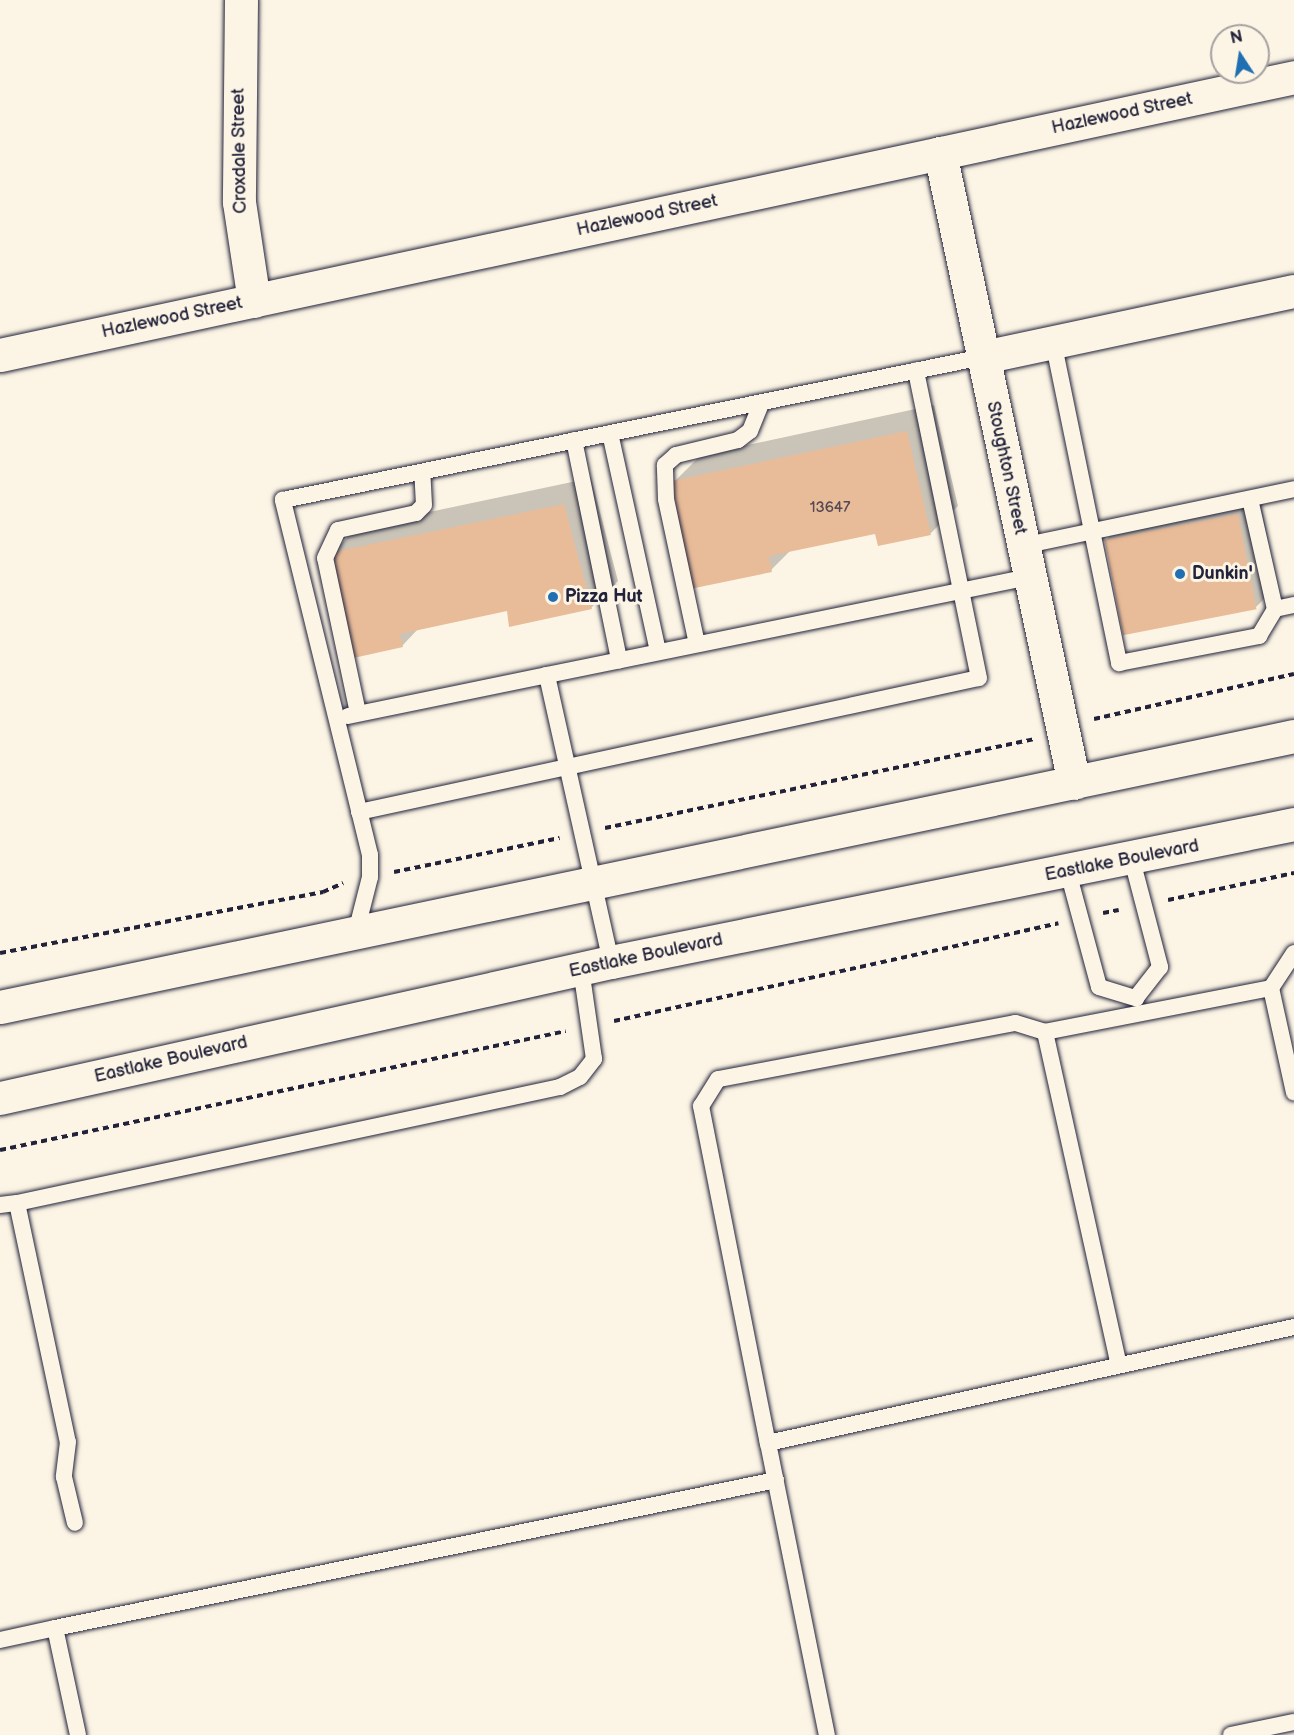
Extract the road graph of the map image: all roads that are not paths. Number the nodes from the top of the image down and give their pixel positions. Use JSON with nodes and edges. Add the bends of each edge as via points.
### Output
{"nodes":[{"id":1,"x":241,"y":0,"type":"edge"},
{"id":2,"x":1294,"y":78,"type":"edge"},
{"id":3,"x":940,"y":153,"type":"junction"},
{"id":4,"x":1294,"y":291,"type":"edge"},
{"id":5,"x":254,"y":301,"type":"junction"},
{"id":6,"x":1053,"y":341,"type":"junction"},
{"id":7,"x":0,"y":355,"type":"edge"},
{"id":8,"x":983,"y":357,"type":"junction"},
{"id":9,"x":916,"y":370,"type":"junction"},
{"id":10,"x":762,"y":402,"type":"junction"},
{"id":11,"x":610,"y":434,"type":"junction"},
{"id":12,"x":574,"y":441,"type":"junction"},
{"id":13,"x":422,"y":472,"type":"junction"},
{"id":14,"x":1294,"y":489,"type":"edge"},
{"id":15,"x":1250,"y":498,"type":"junction"},
{"id":16,"x":1091,"y":532,"type":"junction"},
{"id":17,"x":1022,"y":546,"type":"junction"},
{"id":18,"x":1029,"y":577,"type":"junction"},
{"id":19,"x":962,"y":591,"type":"junction"},
{"id":20,"x":1294,"y":605,"type":"edge"},
{"id":21,"x":1275,"y":609,"type":"junction"},
{"id":22,"x":697,"y":644,"type":"junction"},
{"id":23,"x":658,"y":652,"type":"junction"},
{"id":24,"x":619,"y":660,"type":"junction"},
{"id":25,"x":547,"y":675,"type":"junction"},
{"id":26,"x":358,"y":713,"type":"junction"},
{"id":27,"x":335,"y":720,"type":"junction"},
{"id":28,"x":1294,"y":735,"type":"edge"},
{"id":29,"x":567,"y":764,"type":"junction"},
{"id":30,"x":1074,"y":783,"type":"junction"},
{"id":31,"x":359,"y":812,"type":"junction"},
{"id":32,"x":1294,"y":824,"type":"edge"},
{"id":33,"x":1132,"y":860,"type":"junction"},
{"id":34,"x":1068,"y":872,"type":"junction"},
{"id":35,"x":592,"y":879,"type":"junction"},
{"id":36,"x":356,"y":932,"type":"junction"},
{"id":37,"x":1294,"y":953,"type":"edge"},
{"id":38,"x":596,"y":966,"type":"junction"},
{"id":39,"x":1271,"y":988,"type":"junction"},
{"id":40,"x":1138,"y":1004,"type":"junction"},
{"id":41,"x":0,"y":1007,"type":"edge"},
{"id":42,"x":1046,"y":1032,"type":"junction"},
{"id":43,"x":1294,"y":1093,"type":"edge"},
{"id":44,"x":0,"y":1098,"type":"edge"},
{"id":45,"x":17,"y":1203,"type":"junction"},
{"id":46,"x":0,"y":1205,"type":"edge"},
{"id":47,"x":1294,"y":1327,"type":"edge"},
{"id":48,"x":1119,"y":1365,"type":"junction"},
{"id":49,"x":768,"y":1443,"type":"junction"},
{"id":50,"x":776,"y":1480,"type":"junction"},
{"id":51,"x":75,"y":1522,"type":"dead end"},
{"id":52,"x":55,"y":1628,"type":"junction"},
{"id":53,"x":0,"y":1640,"type":"edge"},
{"id":54,"x":1294,"y":1722,"type":"edge"},
{"id":55,"x":78,"y":1735,"type":"edge"},
{"id":56,"x":827,"y":1735,"type":"edge"},
{"id":57,"x":1231,"y":1735,"type":"edge"}],
"edges":[{"from":1,"to":5,"type":"main road","name":"Croxdale Street","via":[[239,202]]},
{"from":2,"to":3,"type":"main road","name":"Hazlewood Street"},
{"from":3,"to":5,"type":"main road","name":"Hazlewood Street"},
{"from":3,"to":8,"type":"main road","name":"Stoughton Street"},
{"from":4,"to":6,"type":"main road"},
{"from":5,"to":7,"type":"main road","name":"Hazlewood Street"},
{"from":6,"to":8,"type":"main road"},
{"from":6,"to":16,"type":"lane"},
{"from":8,"to":9,"type":"lane"},
{"from":8,"to":17,"type":"main road","name":"Stoughton Street"},
{"from":9,"to":10,"type":"lane"},
{"from":9,"to":19,"type":"lane"},
{"from":10,"to":11,"type":"lane"},
{"from":10,"to":22,"type":"lane","via":[[750,431],[738,440],[676,455],[665,465],[666,499]]},
{"from":11,"to":12,"type":"lane"},
{"from":11,"to":23,"type":"lane"},
{"from":12,"to":13,"type":"lane"},
{"from":12,"to":24,"type":"lane"},
{"from":13,"to":26,"type":"lane","via":[[426,495],[416,513],[338,530],[328,548],[327,580]]},
{"from":13,"to":27,"type":"lane","via":[[283,500]]},
{"from":14,"to":15,"type":"lane"},
{"from":15,"to":16,"type":"lane"},
{"from":15,"to":21,"type":"lane"},
{"from":16,"to":17,"type":"lane"},
{"from":16,"to":21,"type":"lane","via":[[1119,663],[1259,636]]},
{"from":17,"to":18,"type":"main road","name":"Stoughton Street"},
{"from":18,"to":19,"type":"lane"},
{"from":18,"to":30,"type":"main road","name":"Stoughton Street"},
{"from":19,"to":22,"type":"lane"},
{"from":19,"to":29,"type":"lane","via":[[979,678]]},
{"from":20,"to":21,"type":"lane"},
{"from":22,"to":23,"type":"lane"},
{"from":23,"to":24,"type":"lane"},
{"from":24,"to":25,"type":"lane"},
{"from":25,"to":26,"type":"lane"},
{"from":25,"to":29,"type":"lane"},
{"from":26,"to":27,"type":"lane"},
{"from":27,"to":31,"type":"lane"},
{"from":28,"to":30,"type":"main road"},
{"from":29,"to":31,"type":"lane"},
{"from":29,"to":35,"type":"lane"},
{"from":30,"to":35,"type":"main road"},
{"from":31,"to":36,"type":"lane","via":[[370,877]]},
{"from":32,"to":33,"type":"main road","name":"Eastlake Boulevard"},
{"from":33,"to":34,"type":"main road","name":"Eastlake Boulevard"},
{"from":33,"to":40,"type":"lane","via":[[1160,967]]},
{"from":34,"to":38,"type":"main road","name":"Eastlake Boulevard"},
{"from":34,"to":40,"type":"lane","via":[[1098,987]]},
{"from":35,"to":36,"type":"main road"},
{"from":35,"to":38,"type":"lane"},
{"from":36,"to":41,"type":"main road"},
{"from":37,"to":39,"type":"lane"},
{"from":38,"to":44,"type":"main road","name":"Eastlake Boulevard"},
{"from":38,"to":45,"type":"lane","via":[[594,1059],[580,1077],[560,1088]]},
{"from":39,"to":40,"type":"lane"},
{"from":39,"to":43,"type":"lane"},
{"from":40,"to":42,"type":"lane"},
{"from":42,"to":48,"type":"lane"},
{"from":42,"to":49,"type":"lane","via":[[1015,1023],[718,1079],[701,1106],[703,1135]]},
{"from":45,"to":46,"type":"lane"},
{"from":45,"to":51,"type":"lane","via":[[68,1442],[64,1477]]},
{"from":47,"to":48,"type":"lane"},
{"from":48,"to":49,"type":"lane"},
{"from":49,"to":50,"type":"lane"},
{"from":50,"to":52,"type":"lane"},
{"from":50,"to":56,"type":"lane"},
{"from":52,"to":53,"type":"lane"},
{"from":52,"to":55,"type":"lane"},
{"from":54,"to":57,"type":"lane"}]}
